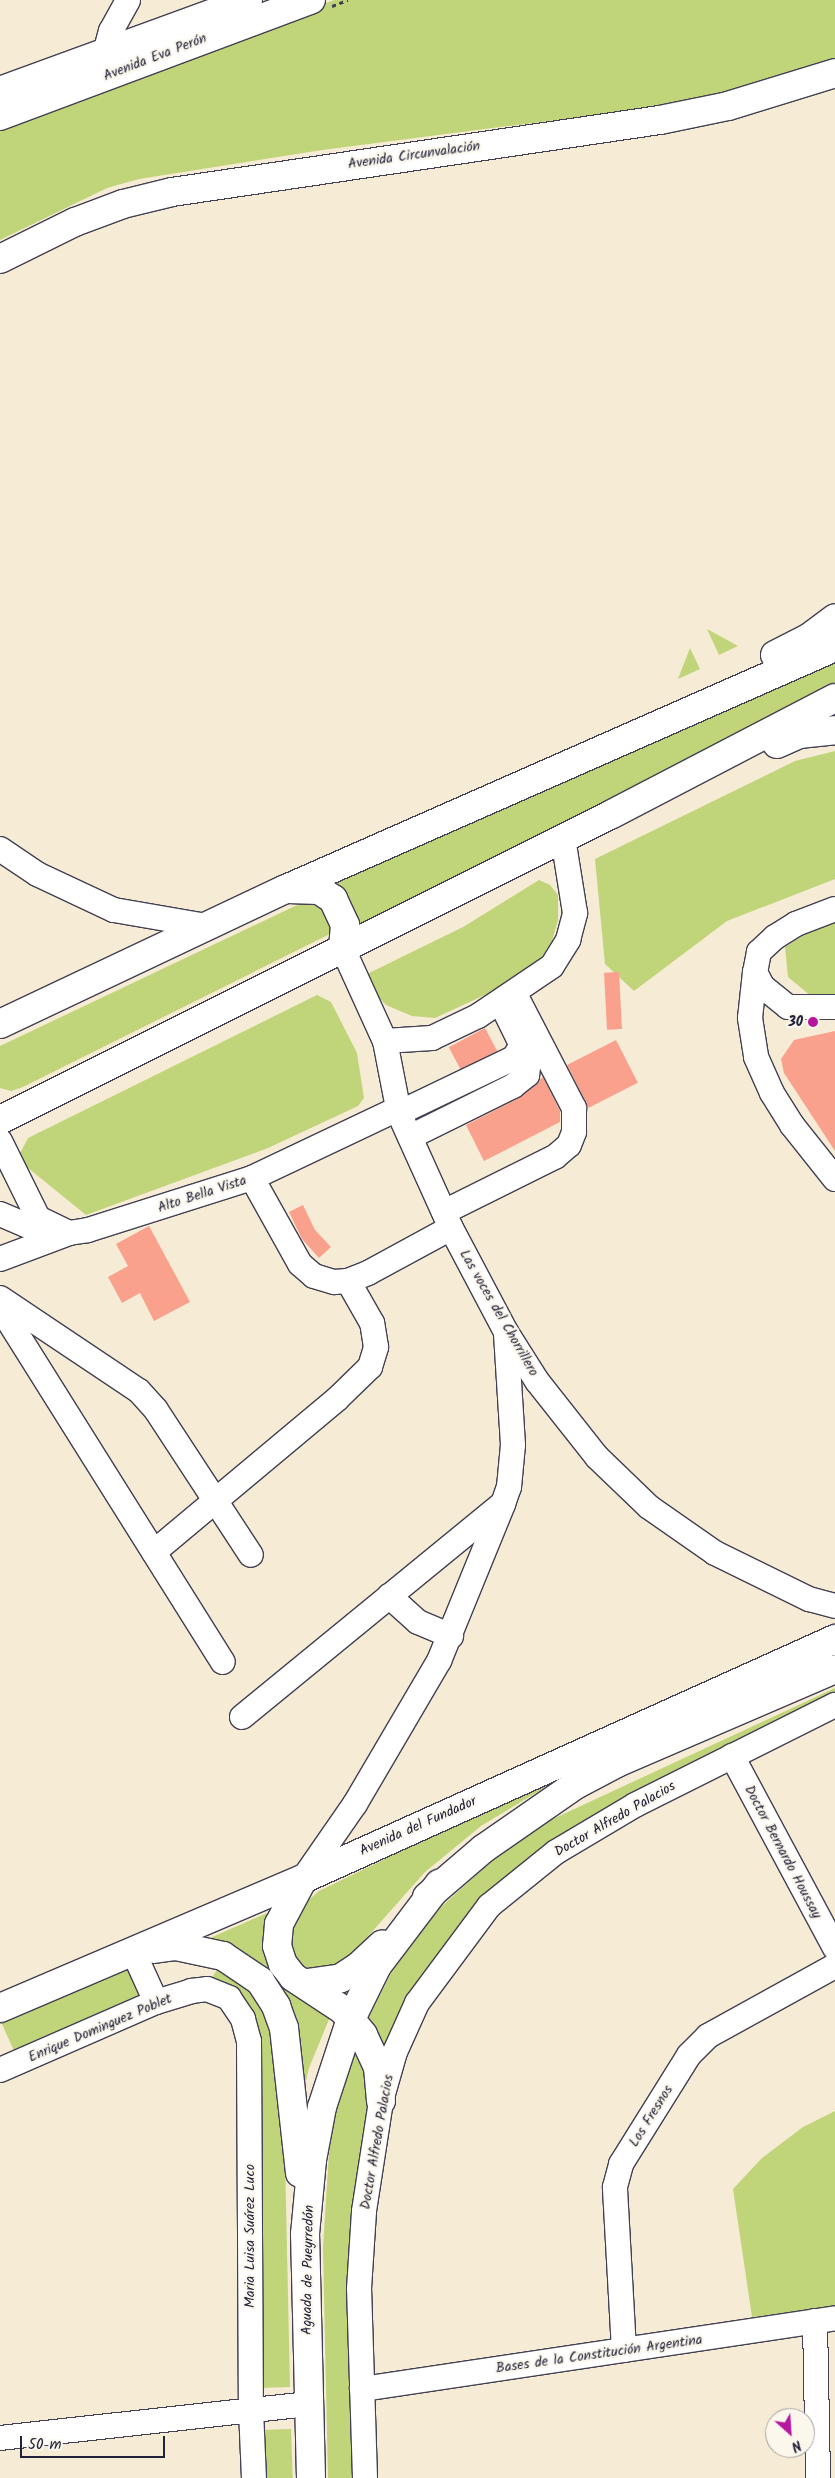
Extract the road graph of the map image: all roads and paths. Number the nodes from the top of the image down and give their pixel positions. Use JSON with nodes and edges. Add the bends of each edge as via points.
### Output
{"nodes":[{"id":1,"x":128,"y":0,"type":"edge"},
{"id":2,"x":248,"y":0,"type":"edge"},
{"id":3,"x":311,"y":0,"type":"edge"},
{"id":4,"x":105,"y":54,"type":"junction"},
{"id":5,"x":835,"y":73,"type":"edge"},
{"id":6,"x":0,"y":91,"type":"edge"},
{"id":7,"x":0,"y":116,"type":"edge"},
{"id":8,"x":0,"y":259,"type":"edge"},
{"id":9,"x":835,"y":618,"type":"edge"},
{"id":10,"x":835,"y":647,"type":"edge"},
{"id":11,"x":835,"y":698,"type":"edge"},
{"id":12,"x":835,"y":730,"type":"edge"},
{"id":13,"x":525,"y":783,"type":"junction"},
{"id":14,"x":612,"y":814,"type":"junction"},
{"id":15,"x":563,"y":838,"type":"junction"},
{"id":16,"x":0,"y":849,"type":"edge"},
{"id":17,"x":286,"y":889,"type":"junction"},
{"id":18,"x":835,"y":909,"type":"edge"},
{"id":19,"x":207,"y":926,"type":"junction"},
{"id":20,"x":343,"y":949,"type":"junction"},
{"id":21,"x":755,"y":972,"type":"junction"},
{"id":22,"x":508,"y":998,"type":"junction"},
{"id":23,"x":835,"y":1007,"type":"edge"},
{"id":24,"x":30,"y":1010,"type":"junction"},
{"id":25,"x":0,"y":1024,"type":"edge"},
{"id":26,"x":0,"y":1029,"type":"edge"},
{"id":27,"x":385,"y":1040,"type":"junction"},
{"id":28,"x":48,"y":1096,"type":"junction"},
{"id":29,"x":0,"y":1111,"type":"edge"},
{"id":30,"x":0,"y":1120,"type":"edge"},
{"id":31,"x":402,"y":1121,"type":"junction"},
{"id":32,"x":0,"y":1141,"type":"edge"},
{"id":33,"x":252,"y":1178,"type":"junction"},
{"id":34,"x":835,"y":1178,"type":"edge"},
{"id":35,"x":0,"y":1214,"type":"edge"},
{"id":36,"x":448,"y":1220,"type":"junction"},
{"id":37,"x":69,"y":1233,"type":"junction"},
{"id":38,"x":0,"y":1259,"type":"edge"},
{"id":39,"x":348,"y":1281,"type":"junction"},
{"id":40,"x":0,"y":1298,"type":"edge"},
{"id":41,"x":0,"y":1307,"type":"edge"},
{"id":42,"x":506,"y":1332,"type":"junction"},
{"id":43,"x":216,"y":1500,"type":"junction"},
{"id":44,"x":503,"y":1504,"type":"junction"},
{"id":45,"x":154,"y":1552,"type":"junction"},
{"id":46,"x":251,"y":1555,"type":"dead end"},
{"id":47,"x":389,"y":1596,"type":"junction"},
{"id":48,"x":835,"y":1606,"type":"edge"},
{"id":49,"x":451,"y":1636,"type":"junction"},
{"id":50,"x":835,"y":1639,"type":"edge"},
{"id":51,"x":223,"y":1662,"type":"dead end"},
{"id":52,"x":835,"y":1669,"type":"edge"},
{"id":53,"x":835,"y":1706,"type":"edge"},
{"id":54,"x":242,"y":1717,"type":"dead end"},
{"id":55,"x":732,"y":1756,"type":"junction"},
{"id":56,"x":303,"y":1878,"type":"junction"},
{"id":57,"x":439,"y":1884,"type":"junction"},
{"id":58,"x":835,"y":1948,"type":"edge"},
{"id":59,"x":133,"y":1952,"type":"junction"},
{"id":60,"x":835,"y":1966,"type":"edge"},
{"id":61,"x":307,"y":1984,"type":"junction"},
{"id":62,"x":229,"y":1998,"type":"joint"},
{"id":63,"x":156,"y":2002,"type":"junction"},
{"id":64,"x":0,"y":2008,"type":"edge"},
{"id":65,"x":351,"y":2020,"type":"junction"},
{"id":66,"x":0,"y":2070,"type":"edge"},
{"id":67,"x":382,"y":2101,"type":"junction"},
{"id":68,"x":305,"y":2234,"type":"junction"},
{"id":69,"x":825,"y":2320,"type":"edge"},
{"id":70,"x":624,"y":2350,"type":"junction"},
{"id":71,"x":362,"y":2389,"type":"junction"},
{"id":72,"x":309,"y":2404,"type":"junction"},
{"id":73,"x":251,"y":2410,"type":"junction"},
{"id":74,"x":0,"y":2438,"type":"edge"},
{"id":75,"x":254,"y":2478,"type":"edge"},
{"id":76,"x":310,"y":2478,"type":"edge"},
{"id":77,"x":365,"y":2478,"type":"edge"},
{"id":78,"x":818,"y":2478,"type":"edge"}],
"edges":[{"from":1,"to":4,"type":"street","via":[[111,31]]},
{"from":2,"to":4,"type":"main road","name":"Avenida Eva Perón"},
{"from":3,"to":7,"type":"main road","name":"Avenida Eva Perón"},
{"from":4,"to":6,"type":"main road","name":"Avenida Eva Perón"},
{"from":5,"to":8,"type":"main road","name":"Avenida Circunvalación","via":[[728,106],[660,120],[172,192],[123,204],[75,222]]},
{"from":9,"to":13,"type":"main road","via":[[810,637]]},
{"from":10,"to":13,"type":"main road"},
{"from":11,"to":14,"type":"main road"},
{"from":12,"to":14,"type":"main road","via":[[799,734]]},
{"from":13,"to":17,"type":"main road"},
{"from":14,"to":15,"type":"main road"},
{"from":15,"to":20,"type":"main road"},
{"from":15,"to":22,"type":"street","via":[[575,913],[568,940],[552,966]]},
{"from":16,"to":19,"type":"street","via":[[37,874],[114,910]]},
{"from":17,"to":19,"type":"main road"},
{"from":17,"to":20,"type":"main road","via":[[320,890],[333,899],[345,925]]},
{"from":18,"to":21,"type":"street","via":[[796,924],[775,937],[759,952]]},
{"from":19,"to":24,"type":"main road"},
{"from":20,"to":27,"type":"street","name":"Las voces del Chorrillero"},
{"from":20,"to":28,"type":"main road"},
{"from":21,"to":23,"type":"street","via":[[762,986],[788,1007]]},
{"from":21,"to":34,"type":"street","via":[[750,1018],[756,1057],[772,1093],[792,1125]]},
{"from":22,"to":27,"type":"street","via":[[432,1038]]},
{"from":22,"to":31,"type":"street","name":"Alto Bella Vista","via":[[529,1068],[522,1080]]},
{"from":22,"to":36,"type":"street","via":[[574,1108],[574,1132],[568,1145],[555,1157]]},
{"from":24,"to":25,"type":"main road"},
{"from":24,"to":26,"type":"main road"},
{"from":27,"to":31,"type":"street","name":"Las voces del Chorrillero"},
{"from":28,"to":29,"type":"main road"},
{"from":28,"to":30,"type":"main road"},
{"from":31,"to":33,"type":"street","name":"Alto Bella Vista"},
{"from":31,"to":36,"type":"street","name":"Las voces del Chorrillero"},
{"from":32,"to":37,"type":"street","via":[[38,1218]]},
{"from":33,"to":37,"type":"street","name":"Alto Bella Vista","via":[[88,1230]]},
{"from":33,"to":39,"type":"street","via":[[300,1264],[314,1276],[334,1282]]},
{"from":35,"to":37,"type":"street","via":[[26,1225]]},
{"from":36,"to":39,"type":"street"},
{"from":36,"to":42,"type":"street","name":"Las voces del Chorrillero"},
{"from":37,"to":38,"type":"street","name":"Alto Bella Vista"},
{"from":39,"to":43,"type":"street","via":[[372,1323],[376,1347],[370,1367],[337,1399]]},
{"from":40,"to":43,"type":"street","via":[[139,1392],[156,1410]]},
{"from":41,"to":45,"type":"street"},
{"from":42,"to":44,"type":"street","via":[[512,1445],[509,1487]]},
{"from":42,"to":48,"type":"street","name":"Las voces del Chorrillero","via":[[537,1381],[597,1457],[649,1507],[715,1553],[809,1599]]},
{"from":43,"to":45,"type":"street"},
{"from":43,"to":46,"type":"street"},
{"from":44,"to":47,"type":"street"},
{"from":44,"to":49,"type":"street"},
{"from":45,"to":51,"type":"street"},
{"from":47,"to":49,"type":"street","via":[[418,1622]]},
{"from":47,"to":54,"type":"street"},
{"from":49,"to":56,"type":"street","via":[[355,1804]]},
{"from":50,"to":56,"type":"main road","name":"Avenida del Fundador"},
{"from":52,"to":57,"type":"main road","via":[[617,1763],[577,1784],[537,1809]]},
{"from":53,"to":55,"type":"street","name":"Doctor Alfredo Palacios"},
{"from":55,"to":58,"type":"street","name":"Doctor Bernardo Houssay"},
{"from":55,"to":67,"type":"street","name":"Doctor Alfredo Palacios","via":[[635,1805],[556,1852],[489,1906],[417,2003],[394,2052]]},
{"from":56,"to":59,"type":"main road","name":"Avenida del Fundador"},
{"from":56,"to":61,"type":"main road","via":[[278,1924],[277,1946],[283,1964],[293,1976]]},
{"from":57,"to":61,"type":"main road","via":[[358,1967],[341,1978]]},
{"from":57,"to":65,"type":"main road","name":"Aguada de Pueyrredón","via":[[377,1966]]},
{"from":59,"to":63,"type":"street"},
{"from":59,"to":64,"type":"main road","name":"Avenida del Fundador"},
{"from":59,"to":68,"type":"main road","via":[[176,1946],[223,1956],[260,1981],[276,2006],[289,2055]]},
{"from":60,"to":70,"type":"street","name":"Los Fresnos","via":[[708,2036],[689,2055],[621,2164],[615,2186]]},
{"from":61,"to":65,"type":"main road"},
{"from":62,"to":63,"type":"street","name":"Enrique Dominguez Poblet","via":[[207,1989]]},
{"from":62,"to":73,"type":"street","name":"Maria Luisa Suárez Luco","via":[[243,2019],[249,2040]]},
{"from":63,"to":66,"type":"street","name":"Enrique Dominguez Poblet"},
{"from":65,"to":67,"type":"main road","via":[[363,2035],[378,2067]]},
{"from":65,"to":68,"type":"main road","name":"Aguada de Pueyrredón","via":[[322,2107],[312,2160]]},
{"from":67,"to":71,"type":"street","name":"Doctor Alfredo Palacios","via":[[363,2230],[359,2288]]},
{"from":68,"to":72,"type":"main road","name":"Aguada de Pueyrredón"},
{"from":69,"to":70,"type":"street","name":"Bases de la Constitución Argentina"},
{"from":69,"to":78,"type":"street"},
{"from":70,"to":71,"type":"street","name":"Bases de la Constitución Argentina"},
{"from":71,"to":77,"type":"street","name":"Doctor Alfredo Palacios"},
{"from":72,"to":73,"type":"street"},
{"from":72,"to":76,"type":"main road","name":"Aguada de Pueyrredón"},
{"from":73,"to":74,"type":"street"},
{"from":73,"to":75,"type":"street","name":"Maria Luisa Suárez Luco"}]}
